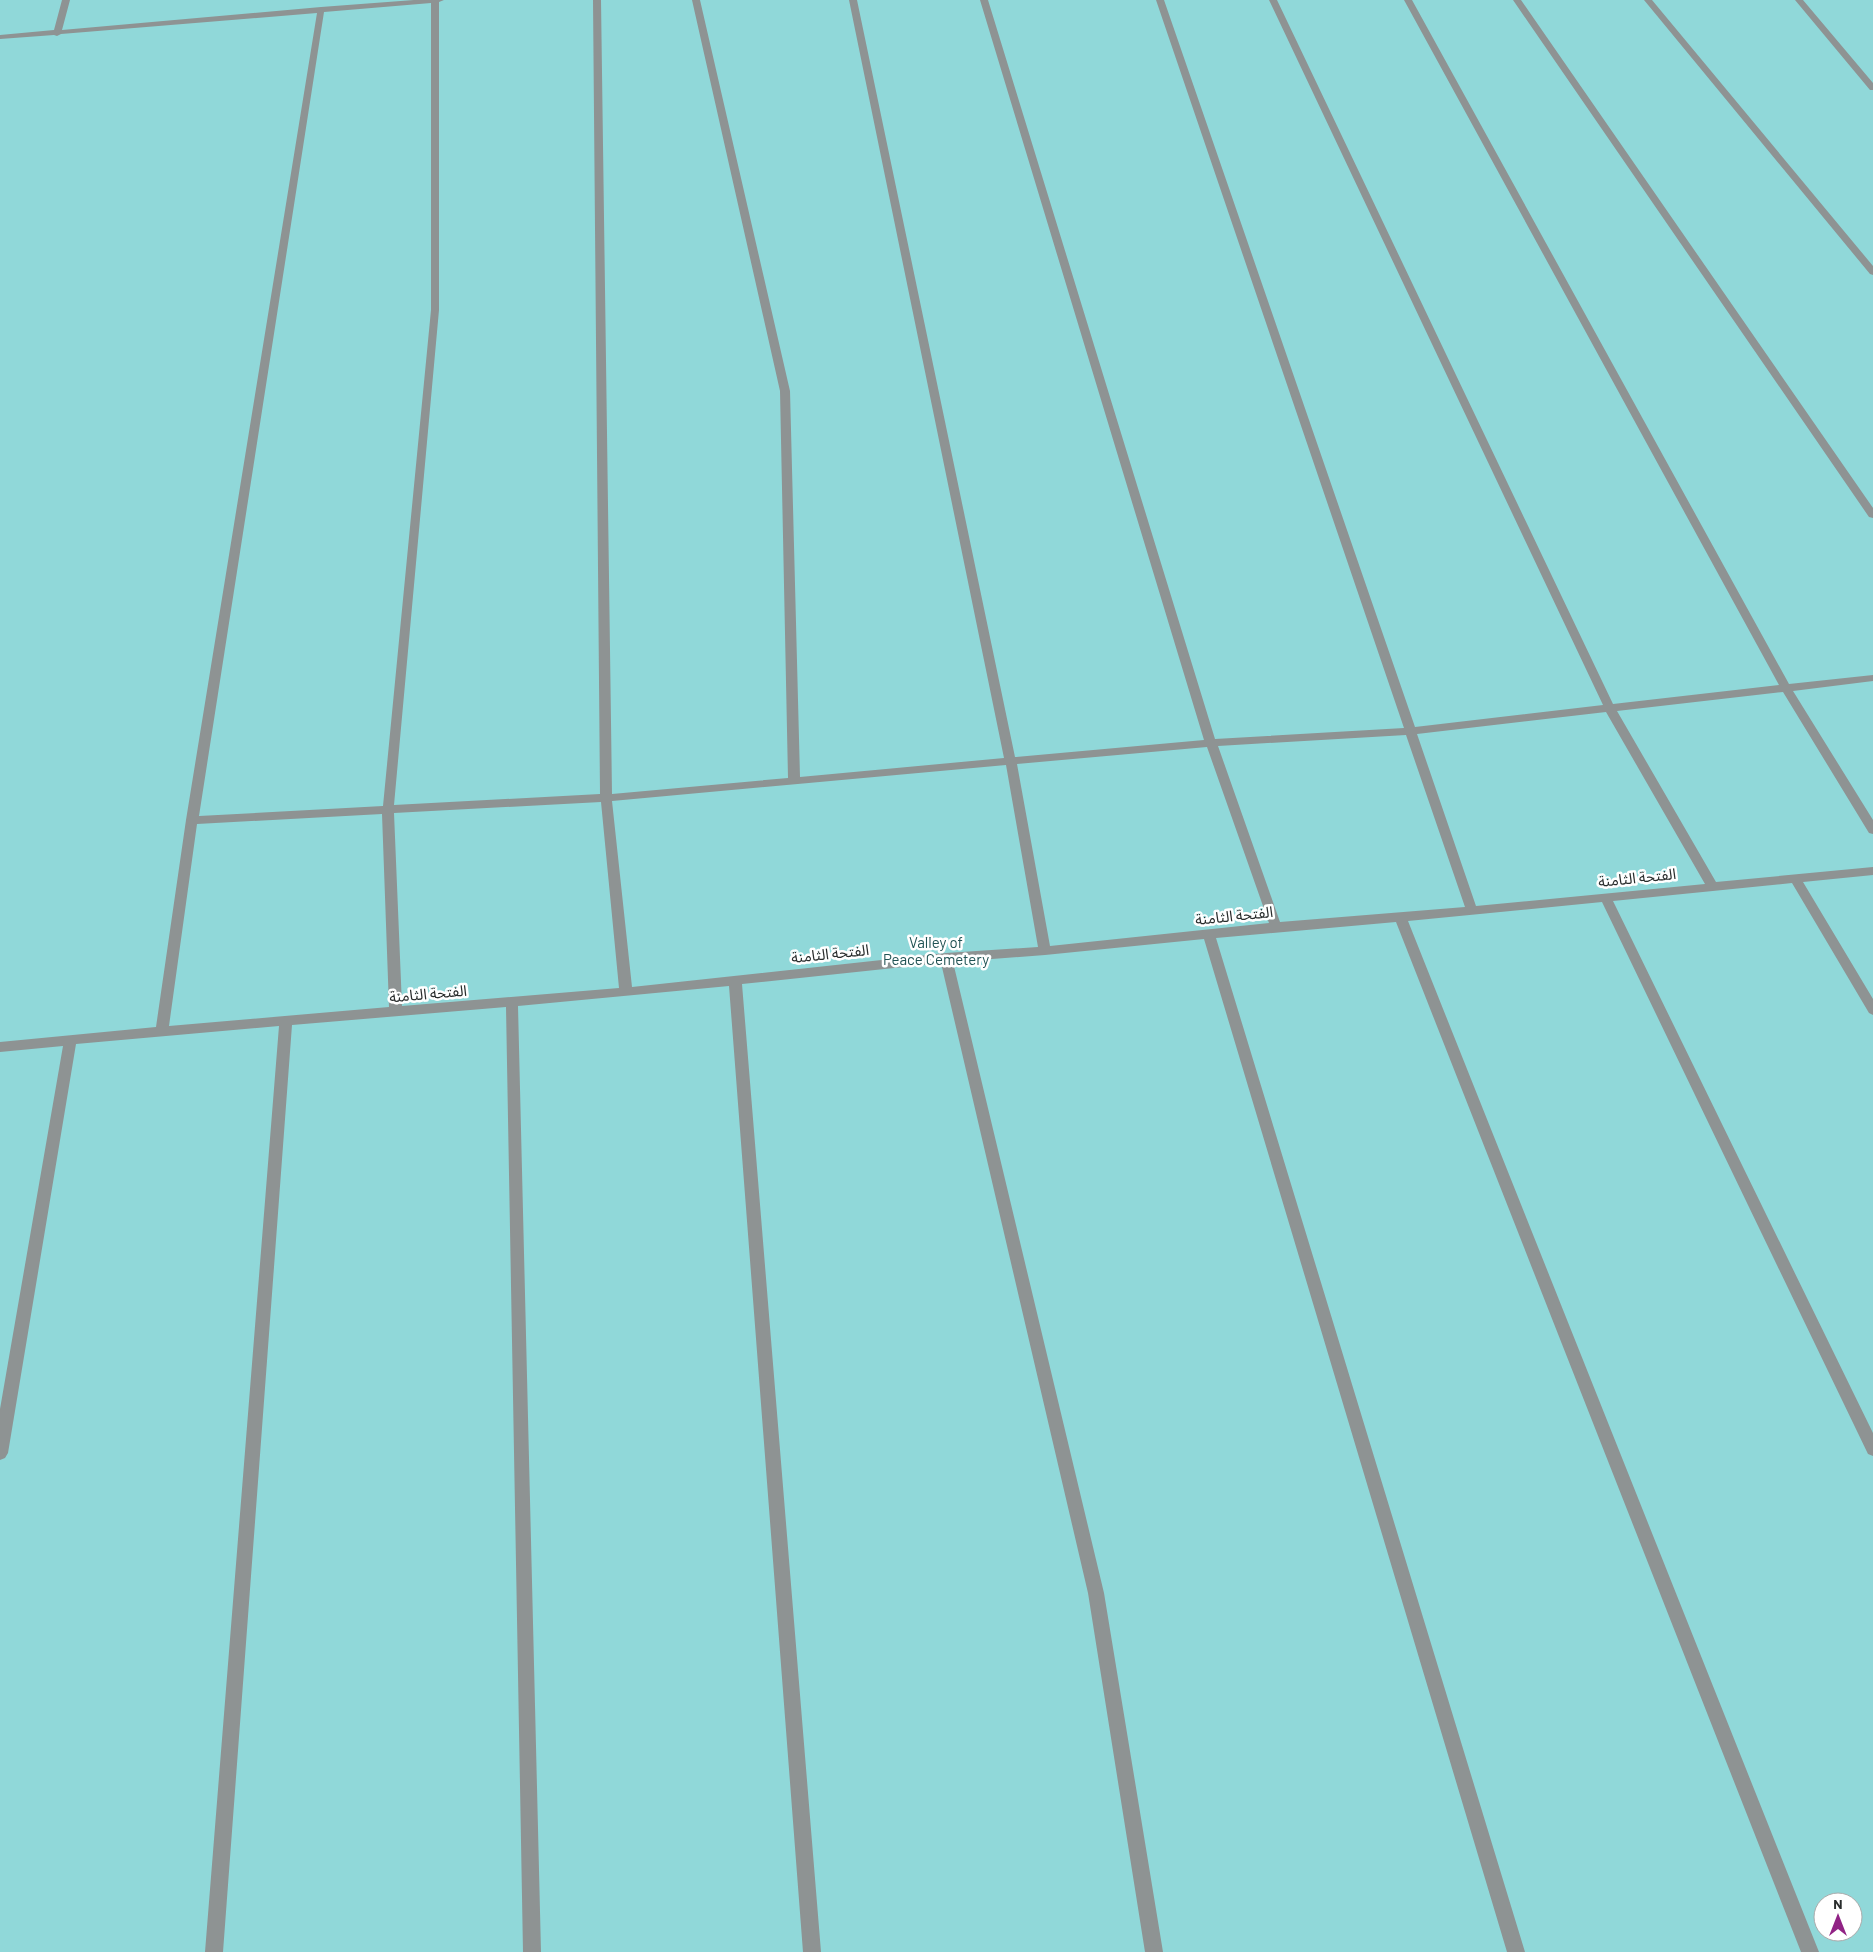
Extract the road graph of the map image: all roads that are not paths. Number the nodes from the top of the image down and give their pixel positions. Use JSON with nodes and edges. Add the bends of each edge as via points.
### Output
{"nodes":[{"id":1,"x":66,"y":0,"type":"edge"},
{"id":2,"x":434,"y":0,"type":"edge"},
{"id":3,"x":440,"y":0,"type":"edge"},
{"id":4,"x":597,"y":0,"type":"edge"},
{"id":5,"x":696,"y":0,"type":"edge"},
{"id":6,"x":853,"y":0,"type":"edge"},
{"id":7,"x":984,"y":0,"type":"edge"},
{"id":8,"x":1160,"y":0,"type":"edge"},
{"id":9,"x":1273,"y":0,"type":"edge"},
{"id":10,"x":1408,"y":0,"type":"edge"},
{"id":11,"x":1517,"y":0,"type":"edge"},
{"id":12,"x":1648,"y":0,"type":"edge"},
{"id":13,"x":1799,"y":0,"type":"edge"},
{"id":14,"x":321,"y":9,"type":"junction"},
{"id":15,"x":57,"y":34,"type":"junction"},
{"id":16,"x":0,"y":37,"type":"edge"},
{"id":17,"x":1873,"y":88,"type":"edge"},
{"id":18,"x":1873,"y":272,"type":"edge"},
{"id":19,"x":1873,"y":515,"type":"edge"},
{"id":20,"x":1873,"y":678,"type":"edge"},
{"id":21,"x":1785,"y":687,"type":"junction"},
{"id":22,"x":1609,"y":707,"type":"junction"},
{"id":23,"x":1410,"y":731,"type":"junction"},
{"id":24,"x":1211,"y":743,"type":"junction"},
{"id":25,"x":1011,"y":762,"type":"junction"},
{"id":26,"x":794,"y":782,"type":"junction"},
{"id":27,"x":606,"y":798,"type":"junction"},
{"id":28,"x":388,"y":811,"type":"junction"},
{"id":29,"x":192,"y":820,"type":"junction"},
{"id":30,"x":1873,"y":830,"type":"edge"},
{"id":31,"x":1873,"y":871,"type":"edge"},
{"id":32,"x":1795,"y":879,"type":"junction"},
{"id":33,"x":1712,"y":886,"type":"junction"},
{"id":34,"x":1605,"y":897,"type":"junction"},
{"id":35,"x":1472,"y":911,"type":"junction"},
{"id":36,"x":1400,"y":916,"type":"junction"},
{"id":37,"x":1276,"y":927,"type":"junction"},
{"id":38,"x":1209,"y":934,"type":"junction"},
{"id":39,"x":1045,"y":951,"type":"junction"},
{"id":40,"x":946,"y":958,"type":"junction"},
{"id":41,"x":735,"y":980,"type":"junction"},
{"id":42,"x":626,"y":992,"type":"junction"},
{"id":43,"x":512,"y":1003,"type":"junction"},
{"id":44,"x":1873,"y":1010,"type":"edge"},
{"id":45,"x":396,"y":1012,"type":"junction"},
{"id":46,"x":286,"y":1022,"type":"junction"},
{"id":47,"x":162,"y":1031,"type":"junction"},
{"id":48,"x":70,"y":1041,"type":"junction"},
{"id":49,"x":0,"y":1047,"type":"edge"},
{"id":50,"x":1873,"y":1449,"type":"edge"},
{"id":51,"x":0,"y":1453,"type":"edge"},
{"id":52,"x":214,"y":1952,"type":"edge"},
{"id":53,"x":532,"y":1952,"type":"edge"},
{"id":54,"x":812,"y":1952,"type":"edge"},
{"id":55,"x":1154,"y":1952,"type":"edge"},
{"id":56,"x":1516,"y":1952,"type":"edge"},
{"id":57,"x":1810,"y":1952,"type":"edge"}],
"edges":[{"from":1,"to":15,"type":"lane"},
{"from":2,"to":3,"type":"lane"},
{"from":2,"to":14,"type":"lane"},
{"from":2,"to":28,"type":"lane","via":[[435,310]]},
{"from":4,"to":27,"type":"lane"},
{"from":5,"to":26,"type":"lane","via":[[785,391]]},
{"from":6,"to":25,"type":"lane"},
{"from":7,"to":24,"type":"lane"},
{"from":8,"to":23,"type":"lane"},
{"from":9,"to":22,"type":"lane"},
{"from":10,"to":21,"type":"lane"},
{"from":11,"to":19,"type":"lane"},
{"from":12,"to":18,"type":"lane"},
{"from":13,"to":17,"type":"lane"},
{"from":14,"to":15,"type":"lane"},
{"from":14,"to":29,"type":"lane"},
{"from":15,"to":16,"type":"lane"},
{"from":20,"to":21,"type":"lane"},
{"from":21,"to":22,"type":"lane"},
{"from":21,"to":30,"type":"lane"},
{"from":22,"to":23,"type":"lane"},
{"from":22,"to":33,"type":"lane"},
{"from":23,"to":24,"type":"lane"},
{"from":23,"to":35,"type":"lane"},
{"from":24,"to":25,"type":"lane"},
{"from":24,"to":37,"type":"lane"},
{"from":25,"to":26,"type":"lane"},
{"from":25,"to":39,"type":"lane"},
{"from":26,"to":27,"type":"lane"},
{"from":27,"to":28,"type":"lane"},
{"from":27,"to":42,"type":"lane"},
{"from":28,"to":29,"type":"lane"},
{"from":28,"to":45,"type":"lane"},
{"from":29,"to":47,"type":"lane"},
{"from":31,"to":32,"type":"lane","name":"الفتحة الثامنة"},
{"from":32,"to":33,"type":"lane","name":"الفتحة الثامنة"},
{"from":32,"to":44,"type":"lane"},
{"from":33,"to":34,"type":"lane","name":"الفتحة الثامنة"},
{"from":34,"to":35,"type":"lane","name":"الفتحة الثامنة"},
{"from":34,"to":50,"type":"lane"},
{"from":35,"to":36,"type":"lane","name":"الفتحة الثامنة"},
{"from":36,"to":37,"type":"lane","name":"الفتحة الثامنة"},
{"from":36,"to":57,"type":"lane"},
{"from":37,"to":38,"type":"lane","name":"الفتحة الثامنة"},
{"from":38,"to":39,"type":"lane","name":"الفتحة الثامنة"},
{"from":38,"to":56,"type":"lane"},
{"from":39,"to":40,"type":"lane","name":"الفتحة الثامنة"},
{"from":40,"to":41,"type":"lane","name":"الفتحة الثامنة"},
{"from":40,"to":55,"type":"lane","via":[[1096,1594]]},
{"from":41,"to":42,"type":"lane","name":"الفتحة الثامنة"},
{"from":41,"to":54,"type":"lane"},
{"from":42,"to":43,"type":"lane","name":"الفتحة الثامنة"},
{"from":43,"to":45,"type":"lane","name":"الفتحة الثامنة"},
{"from":43,"to":53,"type":"lane"},
{"from":45,"to":46,"type":"lane","name":"الفتحة الثامنة"},
{"from":46,"to":47,"type":"lane","name":"الفتحة الثامنة"},
{"from":46,"to":52,"type":"lane"},
{"from":47,"to":48,"type":"lane","name":"الفتحة الثامنة"},
{"from":48,"to":49,"type":"lane","name":"الفتحة الثامنة"},
{"from":48,"to":51,"type":"lane"}]}
